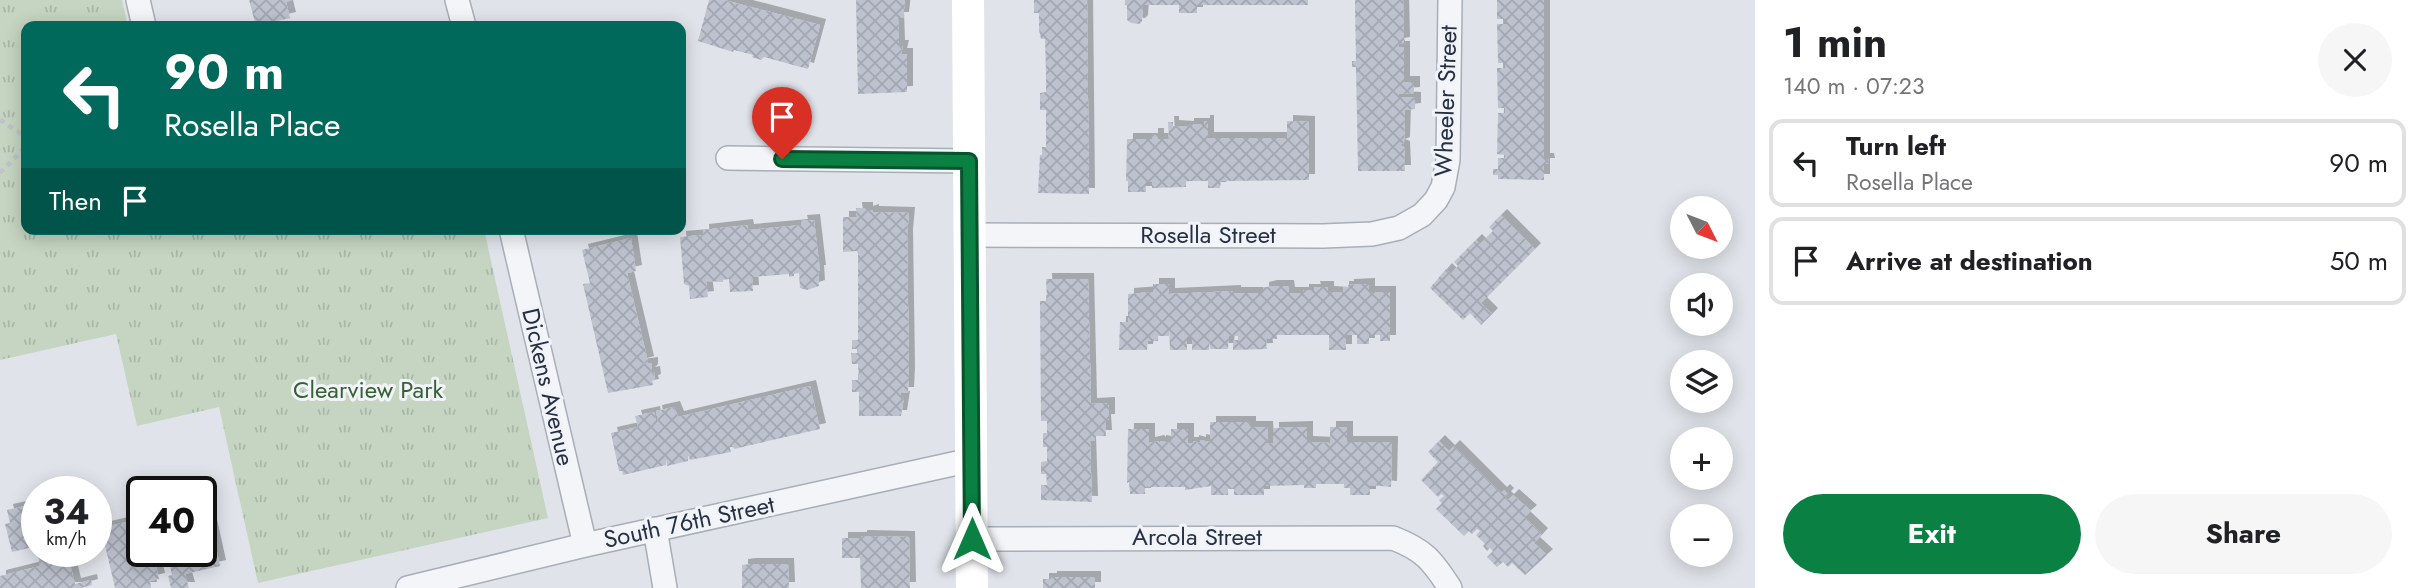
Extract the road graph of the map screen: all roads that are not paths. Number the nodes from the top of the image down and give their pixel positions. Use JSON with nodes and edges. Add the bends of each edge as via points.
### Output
{"nodes":[{"id":1,"x":138,"y":0,"type":"edge"},
{"id":2,"x":457,"y":0,"type":"edge"},
{"id":3,"x":968,"y":0,"type":"edge"},
{"id":4,"x":1450,"y":0,"type":"edge"},
{"id":5,"x":143,"y":21,"type":"edge"},
{"id":6,"x":463,"y":21,"type":"edge"},
{"id":7,"x":728,"y":158,"type":"dead end"},
{"id":8,"x":969,"y":161,"type":"junction"},
{"id":9,"x":1436,"y":200,"type":"joint"},
{"id":10,"x":512,"y":235,"type":"edge"},
{"id":11,"x":970,"y":235,"type":"junction"},
{"id":12,"x":971,"y":460,"type":"junction"},
{"id":13,"x":655,"y":529,"type":"junction"},
{"id":14,"x":972,"y":539,"type":"junction"},
{"id":15,"x":585,"y":545,"type":"junction"},
{"id":16,"x":408,"y":588,"type":"edge"},
{"id":17,"x":665,"y":588,"type":"edge"},
{"id":18,"x":972,"y":588,"type":"edge"},
{"id":19,"x":1450,"y":588,"type":"edge"}],
"edges":[{"from":1,"to":5,"type":"street"},
{"from":2,"to":6,"type":"street"},
{"from":3,"to":8,"type":"street"},
{"from":4,"to":9,"type":"street","name":"Wheeler Street","via":[[1448,160]]},
{"from":7,"to":8,"type":"street"},
{"from":8,"to":11,"type":"street"},
{"from":9,"to":11,"type":"street","name":"Rosella Street","via":[[1422,215],[1399,228],[1372,234]]},
{"from":10,"to":15,"type":"street","name":"Dickens Avenue"},
{"from":11,"to":12,"type":"street"},
{"from":12,"to":13,"type":"street","name":"South 76th Street"},
{"from":12,"to":14,"type":"street"},
{"from":13,"to":15,"type":"street","name":"South 76th Street"},
{"from":13,"to":17,"type":"street"},
{"from":14,"to":18,"type":"street"},
{"from":14,"to":19,"type":"street","name":"Arcola Street","via":[[1393,538],[1419,549],[1434,562]]},
{"from":15,"to":16,"type":"street","name":"South 76th Street"}]}
